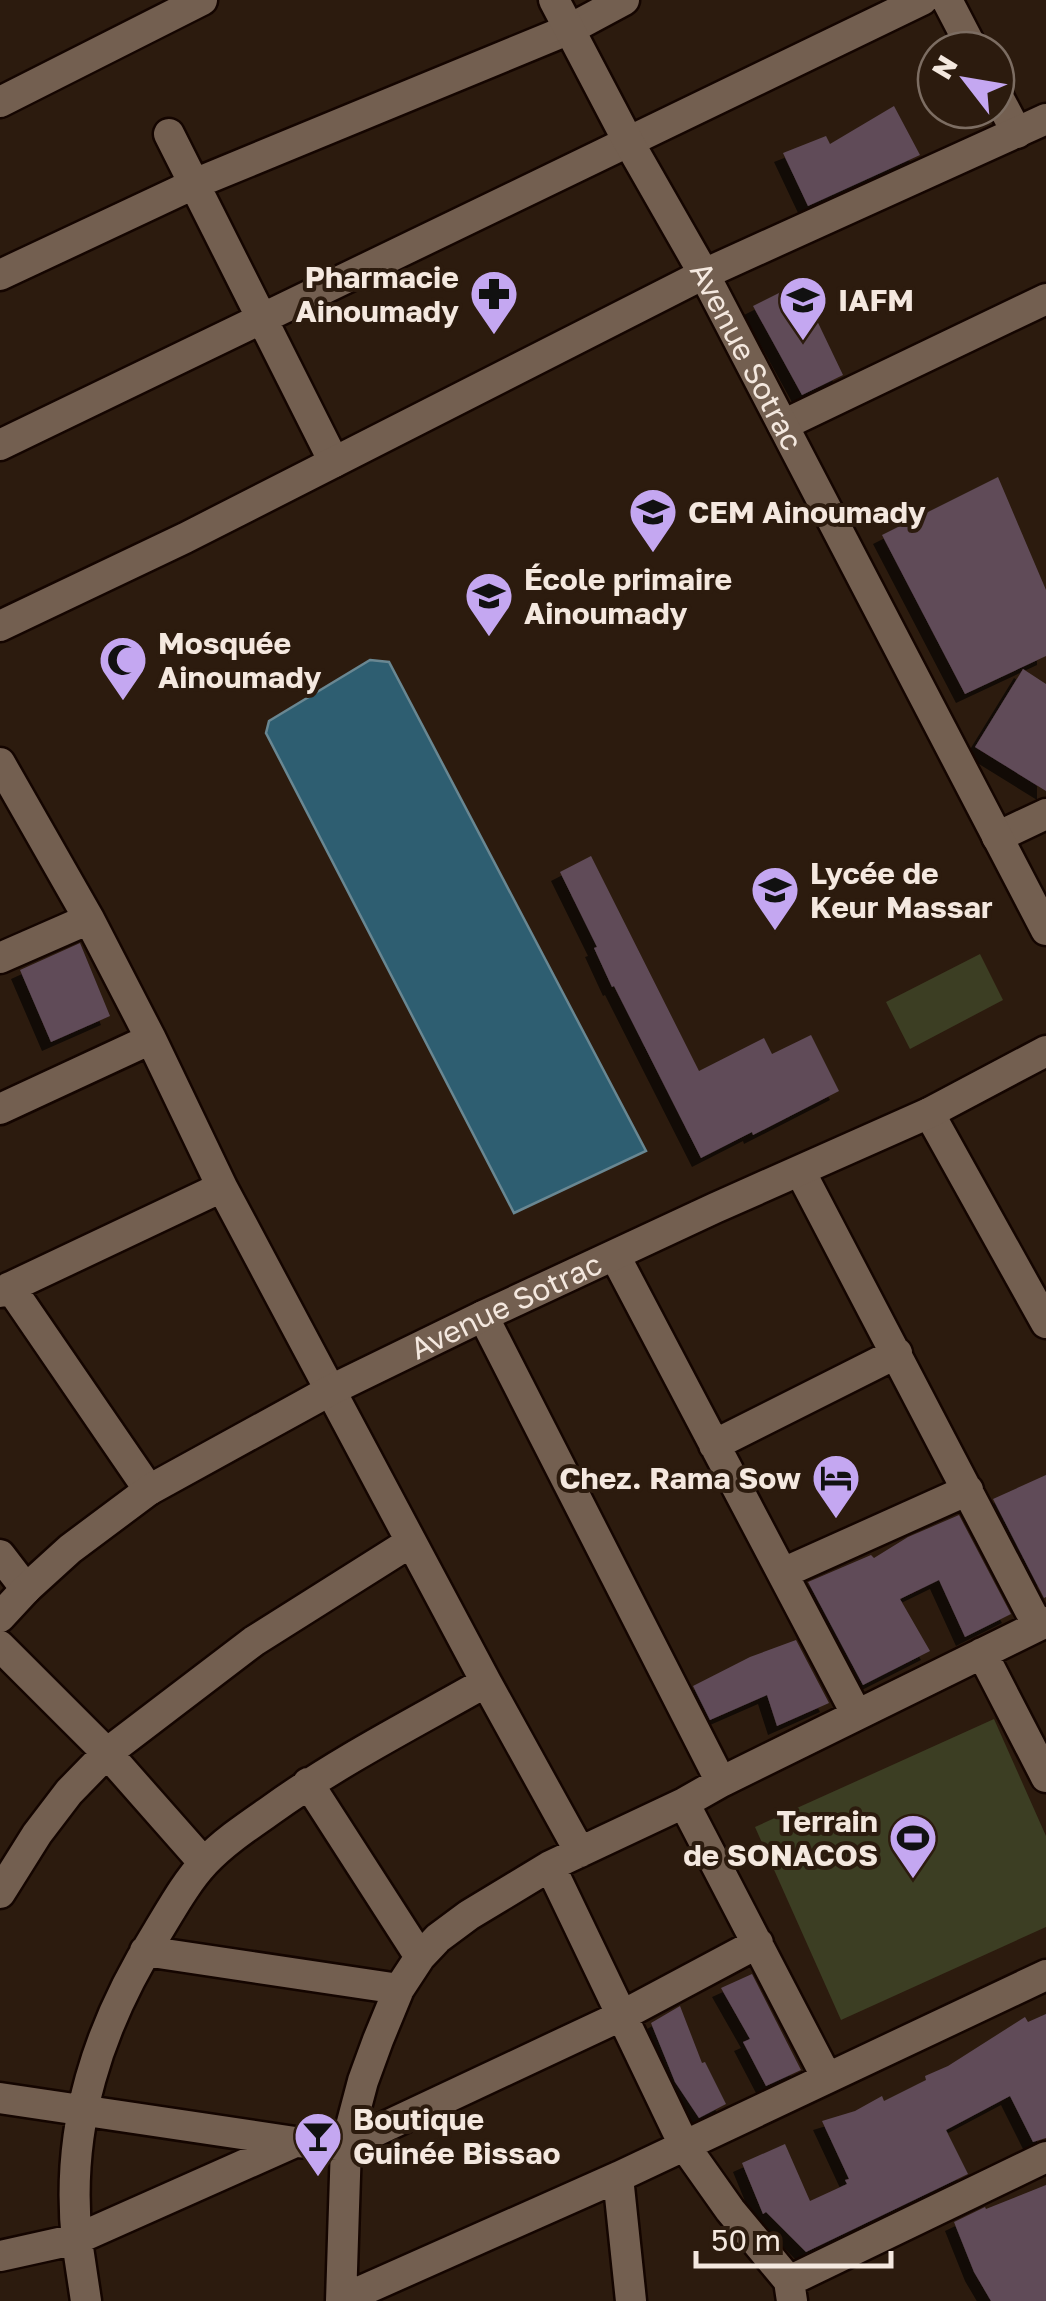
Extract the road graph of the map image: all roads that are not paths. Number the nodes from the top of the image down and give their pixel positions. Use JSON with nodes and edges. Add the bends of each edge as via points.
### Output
{"nodes":[{"id":1,"x":202,"y":0,"type":"edge"},
{"id":2,"x":554,"y":0,"type":"edge"},
{"id":3,"x":624,"y":0,"type":"edge"},
{"id":4,"x":922,"y":0,"type":"edge"},
{"id":5,"x":947,"y":0,"type":"edge"},
{"id":6,"x":570,"y":29,"type":"junction"},
{"id":7,"x":963,"y":30,"type":"edge"},
{"id":8,"x":2,"y":97,"type":"edge"},
{"id":9,"x":1046,"y":119,"type":"edge"},
{"id":10,"x":1015,"y":130,"type":"edge"},
{"id":11,"x":1017,"y":133,"type":"junction"},
{"id":12,"x":169,"y":134,"type":"dead end"},
{"id":13,"x":628,"y":141,"type":"junction"},
{"id":14,"x":194,"y":184,"type":"junction"},
{"id":15,"x":704,"y":274,"type":"junction"},
{"id":16,"x":0,"y":275,"type":"edge"},
{"id":17,"x":1046,"y":299,"type":"edge"},
{"id":18,"x":261,"y":321,"type":"junction"},
{"id":19,"x":783,"y":426,"type":"junction"},
{"id":20,"x":0,"y":445,"type":"edge"},
{"id":21,"x":334,"y":462,"type":"junction"},
{"id":22,"x":0,"y":626,"type":"edge"},
{"id":23,"x":5,"y":783,"type":"edge"},
{"id":24,"x":1046,"y":814,"type":"edge"},
{"id":25,"x":997,"y":836,"type":"junction"},
{"id":26,"x":89,"y":919,"type":"junction"},
{"id":27,"x":1046,"y":930,"type":"edge"},
{"id":28,"x":0,"y":958,"type":"edge"},
{"id":29,"x":151,"y":1039,"type":"junction"},
{"id":30,"x":1046,"y":1051,"type":"edge"},
{"id":31,"x":0,"y":1109,"type":"edge"},
{"id":32,"x":929,"y":1114,"type":"junction"},
{"id":33,"x":800,"y":1170,"type":"junction"},
{"id":34,"x":222,"y":1187,"type":"junction"},
{"id":35,"x":614,"y":1256,"type":"junction"},
{"id":36,"x":5,"y":1290,"type":"edge"},
{"id":37,"x":484,"y":1316,"type":"junction"},
{"id":38,"x":1046,"y":1323,"type":"edge"},
{"id":39,"x":897,"y":1354,"type":"junction"},
{"id":40,"x":331,"y":1390,"type":"junction"},
{"id":41,"x":714,"y":1445,"type":"junction"},
{"id":42,"x":149,"y":1490,"type":"junction"},
{"id":43,"x":968,"y":1490,"type":"junction"},
{"id":44,"x":411,"y":1542,"type":"junction"},
{"id":45,"x":0,"y":1555,"type":"edge"},
{"id":46,"x":783,"y":1573,"type":"junction"},
{"id":47,"x":26,"y":1588,"type":"junction"},
{"id":48,"x":0,"y":1617,"type":"edge"},
{"id":49,"x":1042,"y":1624,"type":"edge"},
{"id":50,"x":0,"y":1646,"type":"edge"},
{"id":51,"x":982,"y":1653,"type":"junction"},
{"id":52,"x":486,"y":1682,"type":"junction"},
{"id":53,"x":857,"y":1715,"type":"junction"},
{"id":54,"x":107,"y":1753,"type":"junction"},
{"id":55,"x":1046,"y":1777,"type":"edge"},
{"id":56,"x":721,"y":1782,"type":"junction"},
{"id":57,"x":308,"y":1784,"type":"junction"},
{"id":58,"x":684,"y":1803,"type":"junction"},
{"id":59,"x":580,"y":1852,"type":"junction"},
{"id":60,"x":204,"y":1863,"type":"junction"},
{"id":61,"x":550,"y":1866,"type":"junction"},
{"id":62,"x":0,"y":1893,"type":"edge"},
{"id":63,"x":758,"y":1943,"type":"junction"},
{"id":64,"x":145,"y":1951,"type":"junction"},
{"id":65,"x":420,"y":1957,"type":"junction"},
{"id":66,"x":1046,"y":1975,"type":"edge"},
{"id":67,"x":399,"y":1989,"type":"junction"},
{"id":68,"x":622,"y":2015,"type":"junction"},
{"id":69,"x":826,"y":2078,"type":"junction"},
{"id":70,"x":0,"y":2098,"type":"edge"},
{"id":71,"x":82,"y":2110,"type":"junction"},
{"id":72,"x":295,"y":2142,"type":"junction"},
{"id":73,"x":346,"y":2145,"type":"junction"},
{"id":74,"x":684,"y":2145,"type":"junction"},
{"id":75,"x":1046,"y":2157,"type":"edge"},
{"id":76,"x":618,"y":2176,"type":"junction"},
{"id":77,"x":77,"y":2239,"type":"junction"},
{"id":78,"x":0,"y":2256,"type":"edge"},
{"id":79,"x":791,"y":2291,"type":"edge"},
{"id":80,"x":86,"y":2301,"type":"edge"},
{"id":81,"x":342,"y":2301,"type":"edge"},
{"id":82,"x":630,"y":2301,"type":"edge"}],
"edges":[{"from":1,"to":8,"type":"street"},
{"from":2,"to":6,"type":"street","name":"Avenue Sotrac"},
{"from":3,"to":6,"type":"street"},
{"from":4,"to":13,"type":"street"},
{"from":5,"to":7,"type":"street"},
{"from":6,"to":13,"type":"street","name":"Avenue Sotrac"},
{"from":6,"to":14,"type":"street"},
{"from":9,"to":11,"type":"street"},
{"from":10,"to":11,"type":"street"},
{"from":11,"to":15,"type":"street"},
{"from":12,"to":14,"type":"street"},
{"from":13,"to":15,"type":"street","name":"Avenue Sotrac"},
{"from":13,"to":18,"type":"street"},
{"from":14,"to":16,"type":"street"},
{"from":14,"to":18,"type":"street"},
{"from":15,"to":19,"type":"street","name":"Avenue Sotrac"},
{"from":15,"to":21,"type":"street"},
{"from":17,"to":19,"type":"street"},
{"from":18,"to":20,"type":"street"},
{"from":18,"to":21,"type":"street"},
{"from":19,"to":25,"type":"street","name":"Avenue Sotrac"},
{"from":21,"to":22,"type":"street"},
{"from":23,"to":26,"type":"street"},
{"from":24,"to":25,"type":"street"},
{"from":25,"to":27,"type":"street","name":"Avenue Sotrac"},
{"from":26,"to":28,"type":"street"},
{"from":26,"to":29,"type":"street"},
{"from":29,"to":31,"type":"street"},
{"from":29,"to":34,"type":"street"},
{"from":30,"to":32,"type":"street","name":"Avenue Sotrac"},
{"from":32,"to":33,"type":"street","name":"Avenue Sotrac"},
{"from":32,"to":38,"type":"street"},
{"from":33,"to":35,"type":"street","name":"Avenue Sotrac"},
{"from":33,"to":39,"type":"street"},
{"from":34,"to":36,"type":"street"},
{"from":34,"to":40,"type":"street"},
{"from":35,"to":37,"type":"street","name":"Avenue Sotrac"},
{"from":35,"to":41,"type":"street"},
{"from":36,"to":42,"type":"street"},
{"from":37,"to":40,"type":"street","name":"Avenue Sotrac"},
{"from":37,"to":56,"type":"street"},
{"from":39,"to":41,"type":"street"},
{"from":39,"to":43,"type":"street"},
{"from":40,"to":42,"type":"street","name":"Avenue Sotrac"},
{"from":40,"to":44,"type":"street"},
{"from":41,"to":46,"type":"street"},
{"from":42,"to":47,"type":"street","name":"Avenue Sotrac"},
{"from":43,"to":46,"type":"street"},
{"from":43,"to":49,"type":"street"},
{"from":44,"to":52,"type":"street"},
{"from":44,"to":54,"type":"street","via":[[254,1641]]},
{"from":45,"to":47,"type":"street"},
{"from":46,"to":53,"type":"street"},
{"from":47,"to":48,"type":"street","name":"Avenue Sotrac"},
{"from":49,"to":51,"type":"street"},
{"from":50,"to":54,"type":"street"},
{"from":51,"to":53,"type":"street"},
{"from":51,"to":55,"type":"street"},
{"from":52,"to":57,"type":"street"},
{"from":52,"to":59,"type":"street"},
{"from":53,"to":56,"type":"street"},
{"from":54,"to":60,"type":"street"},
{"from":54,"to":62,"type":"street","via":[[69,1792]]},
{"from":56,"to":58,"type":"street"},
{"from":57,"to":60,"type":"street"},
{"from":57,"to":65,"type":"street"},
{"from":58,"to":59,"type":"street"},
{"from":58,"to":63,"type":"street"},
{"from":59,"to":61,"type":"street"},
{"from":60,"to":64,"type":"street"},
{"from":61,"to":65,"type":"street","via":[[469,1915]]},
{"from":61,"to":68,"type":"street"},
{"from":63,"to":68,"type":"street"},
{"from":63,"to":69,"type":"street"},
{"from":64,"to":67,"type":"street"},
{"from":64,"to":71,"type":"street","via":[[105,2030]]},
{"from":65,"to":67,"type":"street"},
{"from":66,"to":69,"type":"street"},
{"from":67,"to":73,"type":"street"},
{"from":68,"to":73,"type":"street"},
{"from":68,"to":74,"type":"street"},
{"from":69,"to":74,"type":"street"},
{"from":70,"to":71,"type":"street"},
{"from":71,"to":72,"type":"street"},
{"from":71,"to":77,"type":"street"},
{"from":72,"to":73,"type":"street"},
{"from":72,"to":77,"type":"street"},
{"from":73,"to":81,"type":"street"},
{"from":74,"to":76,"type":"street"},
{"from":74,"to":79,"type":"street"},
{"from":75,"to":79,"type":"street"},
{"from":76,"to":81,"type":"street"},
{"from":76,"to":82,"type":"street"},
{"from":77,"to":78,"type":"street"},
{"from":77,"to":80,"type":"street"}]}
